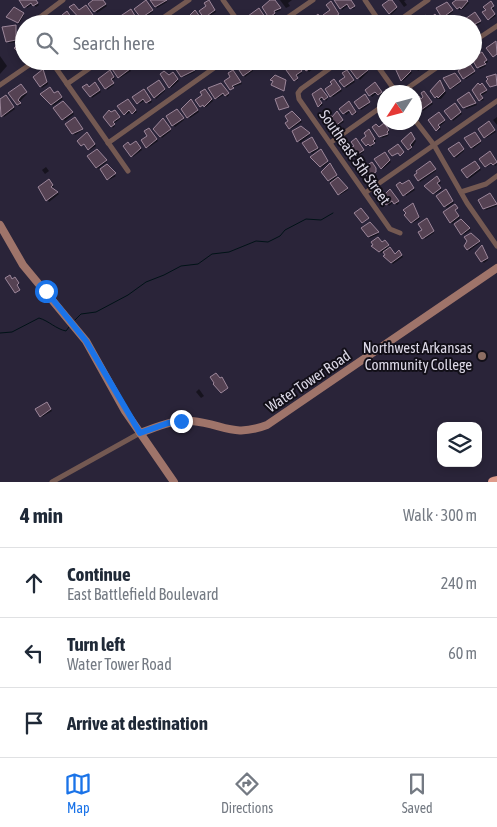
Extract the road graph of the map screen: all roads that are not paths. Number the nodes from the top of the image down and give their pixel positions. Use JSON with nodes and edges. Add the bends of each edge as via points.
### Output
{"nodes":[{"id":1,"x":63,"y":0,"type":"edge"},
{"id":2,"x":188,"y":0,"type":"edge"},
{"id":3,"x":223,"y":0,"type":"edge"},
{"id":4,"x":313,"y":0,"type":"edge"},
{"id":5,"x":365,"y":0,"type":"edge"},
{"id":6,"x":428,"y":0,"type":"edge"},
{"id":7,"x":43,"y":15,"type":"edge"},
{"id":8,"x":167,"y":15,"type":"edge"},
{"id":9,"x":234,"y":15,"type":"edge"},
{"id":10,"x":291,"y":15,"type":"edge"},
{"id":11,"x":375,"y":15,"type":"edge"},
{"id":12,"x":407,"y":15,"type":"edge"},
{"id":13,"x":497,"y":26,"type":"edge"},
{"id":14,"x":482,"y":36,"type":"edge"},
{"id":15,"x":22,"y":70,"type":"edge"},
{"id":16,"x":57,"y":70,"type":"edge"},
{"id":17,"x":87,"y":70,"type":"edge"},
{"id":18,"x":211,"y":70,"type":"edge"},
{"id":19,"x":327,"y":70,"type":"edge"},
{"id":20,"x":380,"y":70,"type":"edge"},
{"id":21,"x":433,"y":70,"type":"edge"},
{"id":22,"x":67,"y":84,"type":"junction"},
{"id":23,"x":391,"y":85,"type":"edge"},
{"id":24,"x":412,"y":85,"type":"edge"},
{"id":25,"x":0,"y":86,"type":"edge"},
{"id":26,"x":497,"y":101,"type":"edge"},
{"id":27,"x":377,"y":110,"type":"edge"},
{"id":28,"x":422,"y":130,"type":"edge"},
{"id":29,"x":108,"y":143,"type":"junction"},
{"id":30,"x":330,"y":143,"type":"junction"},
{"id":31,"x":434,"y":146,"type":"junction"},
{"id":32,"x":128,"y":171,"type":"dead end"},
{"id":33,"x":497,"y":176,"type":"edge"},
{"id":34,"x":461,"y":192,"type":"junction"},
{"id":35,"x":365,"y":193,"type":"junction"},
{"id":36,"x":0,"y":225,"type":"edge"},
{"id":37,"x":400,"y":233,"type":"dead end"},
{"id":38,"x":496,"y":244,"type":"edge"},
{"id":39,"x":497,"y":268,"type":"edge"},
{"id":40,"x":140,"y":433,"type":"junction"},
{"id":41,"x":172,"y":479,"type":"edge"},
{"id":42,"x":497,"y":481,"type":"edge"},
{"id":43,"x":52,"y":482,"type":"edge"},
{"id":44,"x":493,"y":482,"type":"edge"}],
"edges":[{"from":1,"to":7,"type":"street"},
{"from":2,"to":8,"type":"street"},
{"from":3,"to":9,"type":"street"},
{"from":4,"to":10,"type":"street"},
{"from":5,"to":11,"type":"street"},
{"from":6,"to":12,"type":"street"},
{"from":13,"to":14,"type":"street"},
{"from":15,"to":25,"type":"street"},
{"from":16,"to":22,"type":"street"},
{"from":17,"to":22,"type":"street"},
{"from":18,"to":29,"type":"street"},
{"from":19,"to":30,"type":"street","name":"Southeast 5th Street","via":[[298,93]]},
{"from":20,"to":23,"type":"street"},
{"from":21,"to":24,"type":"street"},
{"from":22,"to":29,"type":"street"},
{"from":26,"to":31,"type":"street"},
{"from":27,"to":30,"type":"street"},
{"from":28,"to":31,"type":"street"},
{"from":29,"to":32,"type":"street"},
{"from":30,"to":35,"type":"street","name":"Southeast 5th Street"},
{"from":31,"to":34,"type":"street"},
{"from":31,"to":35,"type":"street"},
{"from":33,"to":34,"type":"street","via":[[486,184]]},
{"from":34,"to":38,"type":"street"},
{"from":35,"to":37,"type":"street","name":"Southeast 5th Street","via":[[390,229]]},
{"from":36,"to":40,"type":"street","via":[[23,264],[86,341]]},
{"from":39,"to":40,"type":"street","name":"Water Tower Road","via":[[267,425],[251,431],[231,431],[181,421]]},
{"from":40,"to":41,"type":"street"},
{"from":40,"to":43,"type":"street"},
{"from":42,"to":44,"type":"highway"}]}
